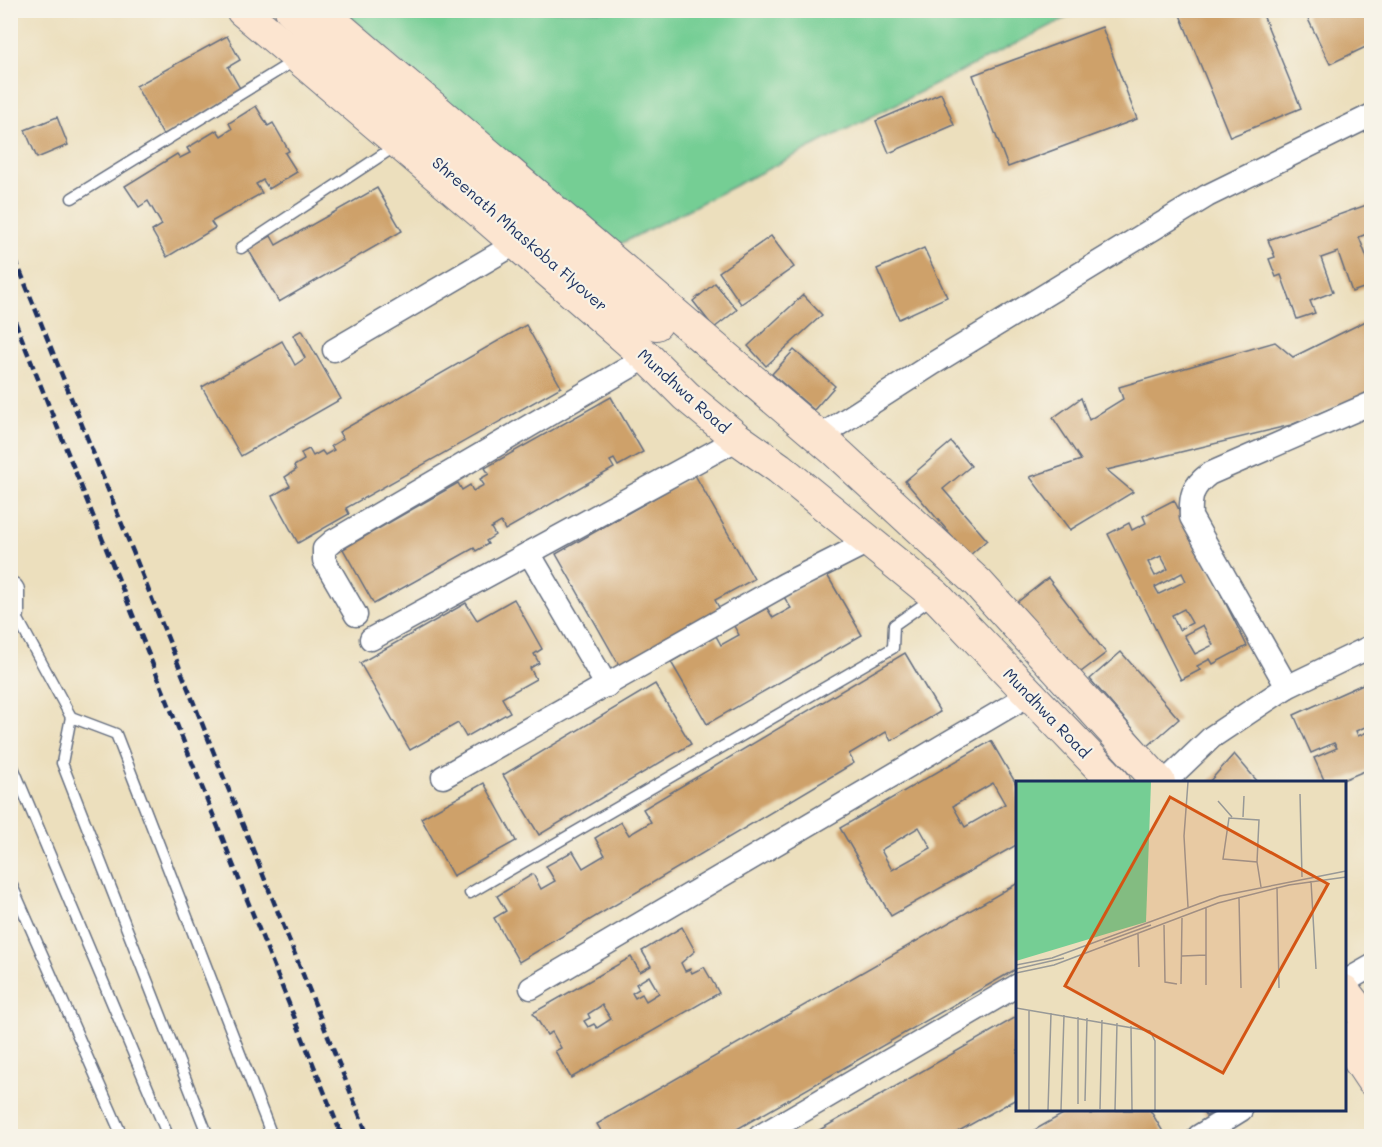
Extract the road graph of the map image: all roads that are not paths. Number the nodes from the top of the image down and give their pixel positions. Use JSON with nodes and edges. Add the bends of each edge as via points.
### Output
{"nodes":[{"id":1,"x":242,"y":10,"type":"edge"},
{"id":2,"x":266,"y":10,"type":"edge"},
{"id":3,"x":291,"y":10,"type":"edge"},
{"id":4,"x":319,"y":10,"type":"edge"},
{"id":5,"x":300,"y":58,"type":"junction"},
{"id":6,"x":1371,"y":115,"type":"edge"},
{"id":7,"x":400,"y":143,"type":"junction"},
{"id":8,"x":72,"y":198,"type":"dead end"},
{"id":9,"x":515,"y":244,"type":"junction"},
{"id":10,"x":241,"y":248,"type":"dead end"},
{"id":11,"x":647,"y":340,"type":"junction"},
{"id":12,"x":334,"y":350,"type":"dead end"},
{"id":13,"x":772,"y":398,"type":"junction"},
{"id":14,"x":1371,"y":403,"type":"edge"},
{"id":15,"x":819,"y":437,"type":"junction"},
{"id":16,"x":738,"y":439,"type":"junction"},
{"id":17,"x":767,"y":460,"type":"junction"},
{"id":18,"x":870,"y":541,"type":"junction"},
{"id":19,"x":529,"y":554,"type":"junction"},
{"id":20,"x":936,"y":596,"type":"junction"},
{"id":21,"x":11,"y":604,"type":"edge"},
{"id":22,"x":356,"y":615,"type":"dead end"},
{"id":23,"x":371,"y":639,"type":"dead end"},
{"id":24,"x":1371,"y":646,"type":"edge"},
{"id":25,"x":607,"y":686,"type":"junction"},
{"id":26,"x":1287,"y":687,"type":"junction"},
{"id":27,"x":1029,"y":695,"type":"junction"},
{"id":28,"x":71,"y":717,"type":"junction"},
{"id":29,"x":10,"y":760,"type":"edge"},
{"id":30,"x":443,"y":777,"type":"dead end"},
{"id":31,"x":1112,"y":781,"type":"edge"},
{"id":32,"x":1157,"y":781,"type":"edge"},
{"id":33,"x":1167,"y":781,"type":"edge"},
{"id":34,"x":10,"y":882,"type":"edge"},
{"id":35,"x":470,"y":893,"type":"dead end"},
{"id":36,"x":1371,"y":966,"type":"edge"},
{"id":37,"x":1346,"y":981,"type":"edge"},
{"id":38,"x":1016,"y":986,"type":"edge"},
{"id":39,"x":531,"y":988,"type":"dead end"},
{"id":40,"x":1346,"y":1003,"type":"edge"},
{"id":41,"x":1352,"y":1038,"type":"edge"},
{"id":42,"x":1371,"y":1080,"type":"edge"},
{"id":43,"x":1239,"y":1111,"type":"edge"},
{"id":44,"x":122,"y":1137,"type":"edge"},
{"id":45,"x":168,"y":1137,"type":"edge"},
{"id":46,"x":208,"y":1137,"type":"edge"},
{"id":47,"x":272,"y":1137,"type":"edge"},
{"id":48,"x":760,"y":1137,"type":"edge"},
{"id":49,"x":1198,"y":1137,"type":"edge"}],
"edges":[{"from":1,"to":5,"type":"main road","name":"Mundhwa Road"},
{"from":2,"to":11,"type":"main road","name":"Shreenath Mhaskoba Flyover","via":[[432,158]]},
{"from":3,"to":11,"type":"main road","name":"Shreenath Mhaskoba Flyover","via":[[512,210]]},
{"from":4,"to":13,"type":"main road"},
{"from":5,"to":7,"type":"main road","name":"Mundhwa Road"},
{"from":5,"to":8,"type":"lane"},
{"from":6,"to":15,"type":"street","via":[[1207,196]]},
{"from":7,"to":9,"type":"main road","name":"Mundhwa Road"},
{"from":7,"to":10,"type":"lane"},
{"from":9,"to":11,"type":"main road","name":"Mundhwa Road"},
{"from":9,"to":12,"type":"street"},
{"from":11,"to":13,"type":"main road","name":"Shreenath Mhaskoba Flyover","via":[[751,398]]},
{"from":11,"to":16,"type":"main road","name":"Mundhwa Road","via":[[686,396]]},
{"from":11,"to":17,"type":"main road","name":"Shreenath Mhaskoba Flyover","via":[[755,434]]},
{"from":11,"to":22,"type":"street","via":[[324,549],[324,560]]},
{"from":13,"to":15,"type":"main road"},
{"from":14,"to":26,"type":"street","via":[[1209,474],[1197,483],[1190,496],[1191,517]]},
{"from":15,"to":32,"type":"main road","via":[[978,583]]},
{"from":16,"to":17,"type":"main road","name":"Mundhwa Road"},
{"from":16,"to":19,"type":"street"},
{"from":17,"to":18,"type":"main road","name":"Mundhwa Road"},
{"from":18,"to":20,"type":"main road","name":"Mundhwa Road"},
{"from":18,"to":25,"type":"street","via":[[785,584]]},
{"from":19,"to":23,"type":"street"},
{"from":19,"to":25,"type":"street"},
{"from":20,"to":27,"type":"main road","name":"Mundhwa Road"},
{"from":20,"to":35,"type":"lane","via":[[894,625],[893,648]]},
{"from":21,"to":28,"type":"lane"},
{"from":24,"to":26,"type":"street"},
{"from":25,"to":30,"type":"street"},
{"from":26,"to":33,"type":"street","via":[[1212,737]]},
{"from":27,"to":31,"type":"main road","name":"Mundhwa Road"},
{"from":27,"to":39,"type":"street"},
{"from":28,"to":46,"type":"lane","via":[[62,763]]},
{"from":28,"to":47,"type":"lane","via":[[116,734]]},
{"from":29,"to":45,"type":"lane"},
{"from":34,"to":44,"type":"lane"},
{"from":36,"to":37,"type":"street"},
{"from":38,"to":48,"type":"street"},
{"from":40,"to":41,"type":"main road"},
{"from":41,"to":42,"type":"main road"},
{"from":43,"to":49,"type":"street"}]}
